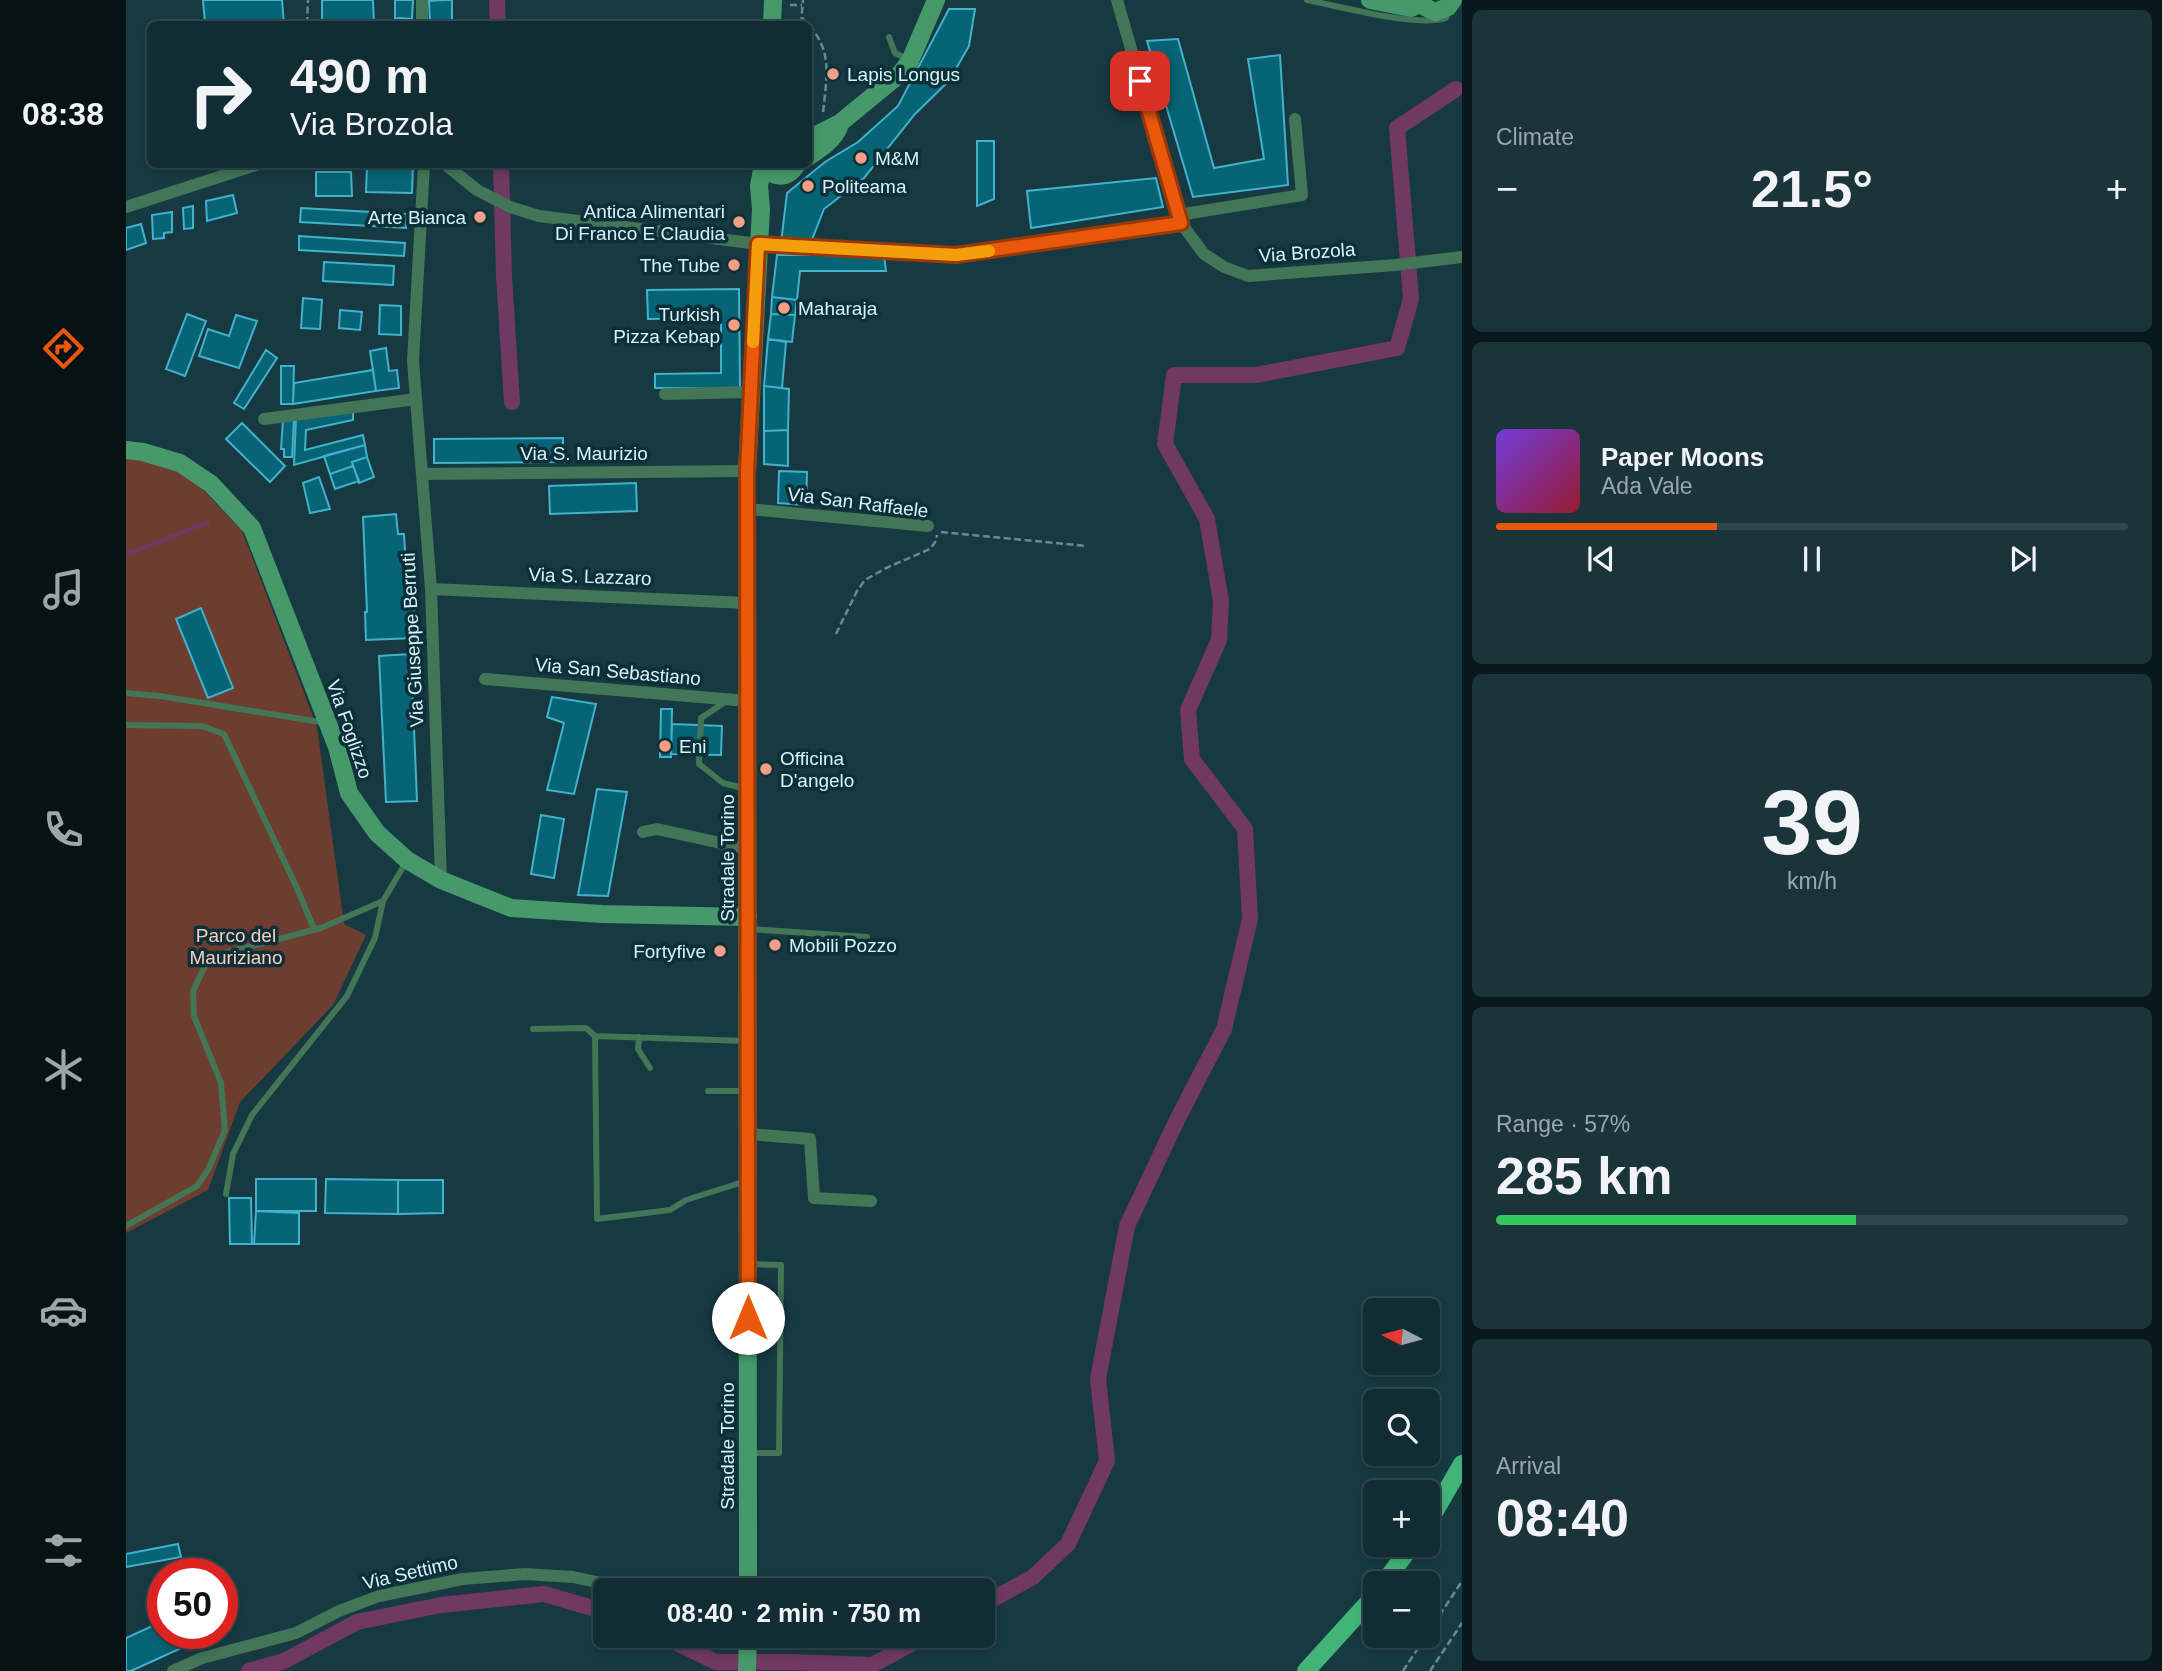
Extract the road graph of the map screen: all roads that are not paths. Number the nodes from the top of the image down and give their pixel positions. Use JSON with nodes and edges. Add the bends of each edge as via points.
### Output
{"nodes":[{"id":1,"x":422,"y":0,"type":"edge"},
{"id":2,"x":936,"y":0,"type":"edge"},
{"id":3,"x":1117,"y":0,"type":"edge"},
{"id":4,"x":1307,"y":0,"type":"edge"},
{"id":5,"x":1370,"y":0,"type":"edge"},
{"id":6,"x":1420,"y":1,"type":"edge"},
{"id":7,"x":778,"y":2,"type":"edge"},
{"id":8,"x":1453,"y":6,"type":"edge"},
{"id":9,"x":422,"y":21,"type":"edge"},
{"id":10,"x":773,"y":21,"type":"edge"},
{"id":11,"x":889,"y":37,"type":"dead end"},
{"id":12,"x":910,"y":61,"type":"junction"},
{"id":13,"x":1295,"y":119,"type":"dead end"},
{"id":14,"x":841,"y":123,"type":"junction"},
{"id":15,"x":812,"y":137,"type":"edge"},
{"id":16,"x":812,"y":155,"type":"edge"},
{"id":17,"x":247,"y":168,"type":"edge"},
{"id":18,"x":424,"y":168,"type":"edge"},
{"id":19,"x":450,"y":168,"type":"edge"},
{"id":20,"x":762,"y":168,"type":"edge"},
{"id":21,"x":767,"y":168,"type":"edge"},
{"id":22,"x":787,"y":168,"type":"edge"},
{"id":23,"x":794,"y":168,"type":"edge"},
{"id":24,"x":126,"y":207,"type":"edge"},
{"id":25,"x":761,"y":209,"type":"junction"},
{"id":26,"x":1179,"y":219,"type":"junction"},
{"id":27,"x":758,"y":244,"type":"junction"},
{"id":28,"x":1462,"y":257,"type":"edge"},
{"id":29,"x":751,"y":392,"type":"junction"},
{"id":30,"x":665,"y":394,"type":"dead end"},
{"id":31,"x":416,"y":399,"type":"junction"},
{"id":32,"x":264,"y":419,"type":"dead end"},
{"id":33,"x":126,"y":450,"type":"edge"},
{"id":34,"x":747,"y":471,"type":"junction"},
{"id":35,"x":422,"y":474,"type":"junction"},
{"id":36,"x":748,"y":509,"type":"junction"},
{"id":37,"x":933,"y":529,"type":"road end"},
{"id":38,"x":431,"y":589,"type":"junction"},
{"id":39,"x":747,"y":603,"type":"junction"},
{"id":40,"x":485,"y":679,"type":"dead end"},
{"id":41,"x":126,"y":693,"type":"edge"},
{"id":42,"x":729,"y":699,"type":"junction"},
{"id":43,"x":748,"y":701,"type":"junction"},
{"id":44,"x":328,"y":724,"type":"junction"},
{"id":45,"x":126,"y":725,"type":"edge"},
{"id":46,"x":748,"y":789,"type":"junction"},
{"id":47,"x":643,"y":832,"type":"dead end"},
{"id":48,"x":748,"y":849,"type":"junction"},
{"id":49,"x":407,"y":860,"type":"junction"},
{"id":50,"x":441,"y":880,"type":"junction"},
{"id":51,"x":383,"y":901,"type":"junction"},
{"id":52,"x":747,"y":923,"type":"junction"},
{"id":53,"x":314,"y":929,"type":"junction"},
{"id":54,"x":867,"y":937,"type":"dead end"},
{"id":55,"x":533,"y":1029,"type":"dead end"},
{"id":56,"x":594,"y":1036,"type":"junction"},
{"id":57,"x":639,"y":1037,"type":"junction"},
{"id":58,"x":748,"y":1041,"type":"junction"},
{"id":59,"x":649,"y":1068,"type":"dead end"},
{"id":60,"x":708,"y":1091,"type":"dead end"},
{"id":61,"x":748,"y":1091,"type":"junction"},
{"id":62,"x":748,"y":1134,"type":"junction"},
{"id":63,"x":748,"y":1181,"type":"junction"},
{"id":64,"x":226,"y":1194,"type":"dead end"},
{"id":65,"x":871,"y":1201,"type":"dead end"},
{"id":66,"x":126,"y":1226,"type":"edge"},
{"id":67,"x":748,"y":1264,"type":"junction"},
{"id":68,"x":749,"y":1453,"type":"junction"},
{"id":69,"x":1462,"y":1464,"type":"edge"},
{"id":70,"x":1440,"y":1502,"type":"edge"},
{"id":71,"x":748,"y":1578,"type":"edge"},
{"id":72,"x":593,"y":1581,"type":"edge"},
{"id":73,"x":1363,"y":1608,"type":"edge"},
{"id":74,"x":173,"y":1671,"type":"edge"},
{"id":75,"x":1306,"y":1671,"type":"edge"}],
"edges":[{"from":1,"to":9,"type":"street"},
{"from":2,"to":12,"type":"main road"},
{"from":3,"to":26,"type":"street"},
{"from":4,"to":8,"type":"lane","via":[[1426,22],[1446,18]]},
{"from":5,"to":6,"type":"main road","via":[[1411,8]]},
{"from":6,"to":8,"type":"main road","via":[[1435,12]]},
{"from":7,"to":10,"type":"main road"},
{"from":11,"to":12,"type":"lane","via":[[895,53]]},
{"from":12,"to":14,"type":"main road"},
{"from":13,"to":26,"type":"street","via":[[1302,195]]},
{"from":14,"to":15,"type":"main road"},
{"from":14,"to":16,"type":"main road","name":"Stradale Torino"},
{"from":17,"to":24,"type":"street"},
{"from":18,"to":31,"type":"street","name":"Via Giuseppe Berruti","via":[[413,361]]},
{"from":19,"to":27,"type":"street","via":[[477,190],[539,216]]},
{"from":20,"to":25,"type":"main road","name":"Stradale Torino"},
{"from":21,"to":22,"type":"main road","via":[[771,173]]},
{"from":23,"to":25,"type":"main road","name":"Stradale Torino"},
{"from":25,"to":27,"type":"main road","name":"Stradale Torino"},
{"from":26,"to":27,"type":"street","via":[[956,255]]},
{"from":26,"to":28,"type":"street","name":"Via Brozola","via":[[1204,254],[1248,275]]},
{"from":27,"to":29,"type":"main road","name":"Stradale Torino"},
{"from":29,"to":30,"type":"street"},
{"from":29,"to":34,"type":"main road","name":"Stradale Torino"},
{"from":31,"to":32,"type":"street"},
{"from":31,"to":35,"type":"street","name":"Via Giuseppe Berruti"},
{"from":33,"to":44,"type":"main road","name":"Via Foglizzo","via":[[180,463],[211,484],[253,528]]},
{"from":34,"to":35,"type":"street","name":"Via S. Maurizio"},
{"from":34,"to":36,"type":"main road","name":"Stradale Torino"},
{"from":35,"to":38,"type":"street","name":"Via Giuseppe Berruti"},
{"from":36,"to":37,"type":"street","name":"Via San Raffaele"},
{"from":36,"to":39,"type":"main road","name":"Stradale Torino"},
{"from":38,"to":39,"type":"street","name":"Via S. Lazzaro"},
{"from":38,"to":50,"type":"street","name":"Via Giuseppe Berruti"},
{"from":39,"to":43,"type":"main road","name":"Stradale Torino"},
{"from":40,"to":42,"type":"street","name":"Via San Sebastiano"},
{"from":41,"to":44,"type":"lane"},
{"from":42,"to":43,"type":"street","name":"Via San Sebastiano"},
{"from":42,"to":46,"type":"lane","via":[[701,718],[699,764],[723,783]]},
{"from":43,"to":46,"type":"main road","name":"Stradale Torino"},
{"from":44,"to":49,"type":"main road","name":"Via Foglizzo","via":[[349,793],[377,832]]},
{"from":45,"to":53,"type":"lane","via":[[202,726],[224,734]]},
{"from":46,"to":48,"type":"main road","name":"Stradale Torino"},
{"from":47,"to":48,"type":"street","via":[[657,829]]},
{"from":48,"to":52,"type":"main road","name":"Stradale Torino"},
{"from":49,"to":50,"type":"main road","name":"Via Foglizzo"},
{"from":49,"to":51,"type":"lane"},
{"from":50,"to":52,"type":"main road","name":"Via Foglizzo","via":[[511,908]]},
{"from":51,"to":53,"type":"lane"},
{"from":51,"to":64,"type":"lane","via":[[375,938],[347,996],[252,1115],[233,1154]]},
{"from":52,"to":54,"type":"lane"},
{"from":52,"to":58,"type":"main road","name":"Stradale Torino"},
{"from":53,"to":66,"type":"lane","via":[[228,952],[206,964],[192,991],[194,1016],[221,1083],[225,1130],[197,1186]]},
{"from":55,"to":56,"type":"lane","via":[[586,1028]]},
{"from":56,"to":57,"type":"lane"},
{"from":56,"to":63,"type":"lane","via":[[597,1219],[670,1210],[685,1200]]},
{"from":57,"to":58,"type":"lane"},
{"from":57,"to":59,"type":"lane","via":[[638,1049]]},
{"from":58,"to":61,"type":"main road","name":"Stradale Torino"},
{"from":60,"to":61,"type":"lane"},
{"from":61,"to":62,"type":"main road","name":"Stradale Torino"},
{"from":62,"to":63,"type":"main road","name":"Stradale Torino"},
{"from":62,"to":65,"type":"street","via":[[810,1139],[814,1198]]},
{"from":63,"to":67,"type":"main road","name":"Stradale Torino"},
{"from":67,"to":68,"type":"main road","name":"Stradale Torino"},
{"from":67,"to":68,"type":"lane","via":[[780,1265],[779,1453]]},
{"from":68,"to":71,"type":"main road","name":"Stradale Torino"},
{"from":69,"to":70,"type":"main road"},
{"from":72,"to":74,"type":"street","name":"Via Settimo","via":[[525,1574],[463,1579],[379,1596],[296,1633],[202,1658]]},
{"from":73,"to":75,"type":"main road"}]}
